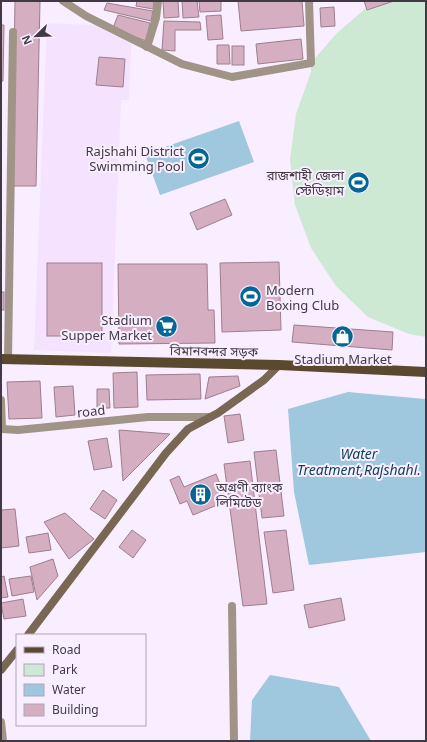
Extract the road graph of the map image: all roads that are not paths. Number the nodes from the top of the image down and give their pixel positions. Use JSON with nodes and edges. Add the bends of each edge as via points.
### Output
{"nodes":[{"id":1,"x":63,"y":1,"type":"edge"},
{"id":2,"x":158,"y":1,"type":"edge"},
{"id":3,"x":309,"y":1,"type":"edge"},
{"id":4,"x":13,"y":32,"type":"dead end"},
{"id":5,"x":147,"y":47,"type":"junction"},
{"id":6,"x":4,"y":359,"type":"edge"},
{"id":7,"x":279,"y":365,"type":"junction"},
{"id":8,"x":426,"y":372,"type":"edge"},
{"id":9,"x":1,"y":400,"type":"edge"},
{"id":10,"x":210,"y":417,"type":"junction"},
{"id":11,"x":232,"y":606,"type":"dead end"},
{"id":12,"x":29,"y":634,"type":"edge"},
{"id":13,"x":16,"y":651,"type":"edge"},
{"id":14,"x":1,"y":670,"type":"edge"},
{"id":15,"x":1,"y":722,"type":"edge"},
{"id":16,"x":3,"y":741,"type":"edge"},
{"id":17,"x":234,"y":741,"type":"edge"}],
"edges":[{"from":1,"to":5,"type":"street","via":[[86,16]]},
{"from":2,"to":5,"type":"street","via":[[156,18]]},
{"from":3,"to":5,"type":"street","via":[[311,63],[232,77],[182,64]]},
{"from":4,"to":6,"type":"street"},
{"from":6,"to":7,"type":"main road","name":"বিমানবন্দর সড়ক"},
{"from":7,"to":8,"type":"main road","name":"বিমানবন্দর সড়ক"},
{"from":7,"to":10,"type":"main road","via":[[264,380]]},
{"from":9,"to":10,"type":"street","name":"road","via":[[2,429],[18,430],[148,417]]},
{"from":10,"to":12,"type":"main road","via":[[188,429],[166,453]]},
{"from":11,"to":17,"type":"street"},
{"from":13,"to":14,"type":"main road"},
{"from":15,"to":16,"type":"street"}]}
